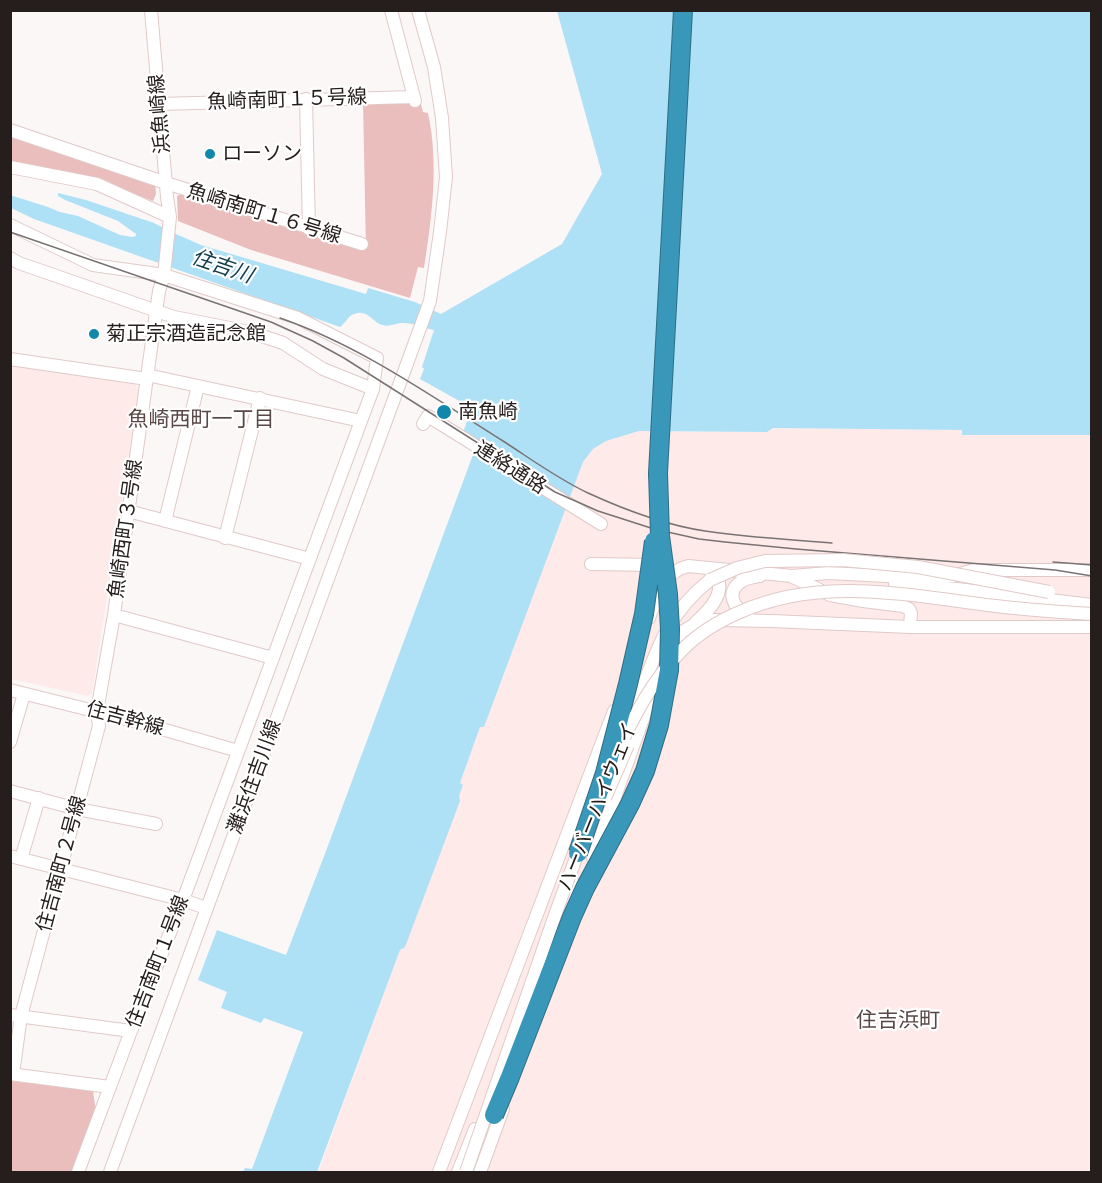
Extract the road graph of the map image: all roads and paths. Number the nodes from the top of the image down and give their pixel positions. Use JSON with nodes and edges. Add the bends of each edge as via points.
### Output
{"nodes":[{"id":1,"x":151,"y":10,"type":"edge"},
{"id":2,"x":391,"y":10,"type":"edge"},
{"id":3,"x":418,"y":10,"type":"edge"},
{"id":4,"x":683,"y":10,"type":"edge"},
{"id":5,"x":306,"y":99,"type":"junction"},
{"id":6,"x":159,"y":104,"type":"junction"},
{"id":7,"x":10,"y":130,"type":"edge"},
{"id":8,"x":10,"y":167,"type":"edge"},
{"id":9,"x":166,"y":183,"type":"junction"},
{"id":10,"x":170,"y":217,"type":"junction"},
{"id":11,"x":10,"y":225,"type":"edge"},
{"id":12,"x":309,"y":229,"type":"junction"},
{"id":13,"x":362,"y":244,"type":"dead end"},
{"id":14,"x":10,"y":258,"type":"edge"},
{"id":15,"x":164,"y":275,"type":"junction"},
{"id":16,"x":157,"y":311,"type":"junction"},
{"id":17,"x":10,"y":359,"type":"edge"},
{"id":18,"x":147,"y":377,"type":"junction"},
{"id":19,"x":198,"y":386,"type":"junction"},
{"id":20,"x":373,"y":389,"type":"junction"},
{"id":21,"x":260,"y":398,"type":"junction"},
{"id":22,"x":361,"y":421,"type":"junction"},
{"id":23,"x":423,"y":424,"type":"dead end"},
{"id":24,"x":128,"y":512,"type":"junction"},
{"id":25,"x":165,"y":521,"type":"junction"},
{"id":26,"x":601,"y":524,"type":"dead end"},
{"id":27,"x":225,"y":538,"type":"junction"},
{"id":28,"x":310,"y":559,"type":"junction"},
{"id":29,"x":591,"y":564,"type":"dead end"},
{"id":30,"x":688,"y":566,"type":"junction"},
{"id":31,"x":707,"y":568,"type":"junction"},
{"id":32,"x":1092,"y":570,"type":"edge"},
{"id":33,"x":770,"y":574,"type":"junction"},
{"id":34,"x":792,"y":576,"type":"junction"},
{"id":35,"x":1092,"y":598,"type":"edge"},
{"id":36,"x":1092,"y":605,"type":"edge"},
{"id":37,"x":1092,"y":614,"type":"edge"},
{"id":38,"x":114,"y":615,"type":"junction"},
{"id":39,"x":772,"y":621,"type":"junction"},
{"id":40,"x":1092,"y":621,"type":"edge"},
{"id":41,"x":690,"y":627,"type":"junction"},
{"id":42,"x":910,"y":627,"type":"junction"},
{"id":43,"x":1092,"y":627,"type":"edge"},
{"id":44,"x":273,"y":658,"type":"junction"},
{"id":45,"x":10,"y":690,"type":"edge"},
{"id":46,"x":24,"y":694,"type":"junction"},
{"id":47,"x":97,"y":711,"type":"junction"},
{"id":48,"x":10,"y":742,"type":"edge"},
{"id":49,"x":238,"y":751,"type":"junction"},
{"id":50,"x":10,"y":791,"type":"edge"},
{"id":51,"x":39,"y":798,"type":"junction"},
{"id":52,"x":77,"y":808,"type":"junction"},
{"id":53,"x":156,"y":824,"type":"dead end"},
{"id":54,"x":16,"y":858,"type":"edge"},
{"id":55,"x":577,"y":861,"type":"junction"},
{"id":56,"x":61,"y":869,"type":"junction"},
{"id":57,"x":183,"y":900,"type":"junction"},
{"id":58,"x":206,"y":908,"type":"junction"},
{"id":59,"x":542,"y":1002,"type":"junction"},
{"id":60,"x":16,"y":1016,"type":"edge"},
{"id":61,"x":131,"y":1031,"type":"junction"},
{"id":62,"x":12,"y":1074,"type":"edge"},
{"id":63,"x":110,"y":1087,"type":"junction"},
{"id":64,"x":498,"y":1112,"type":"junction"},
{"id":65,"x":461,"y":1113,"type":"junction"},
{"id":66,"x":78,"y":1173,"type":"edge"},
{"id":67,"x":110,"y":1173,"type":"edge"},
{"id":68,"x":439,"y":1173,"type":"edge"},
{"id":69,"x":445,"y":1173,"type":"edge"},
{"id":70,"x":458,"y":1173,"type":"edge"},
{"id":71,"x":465,"y":1173,"type":"edge"},
{"id":72,"x":473,"y":1173,"type":"edge"},
{"id":73,"x":480,"y":1173,"type":"edge"}],
"edges":[{"from":1,"to":6,"type":"street","name":"浜魚崎線"},
{"from":2,"to":5,"type":"street","name":"魚崎南町１５号線","via":[[414,99]]},
{"from":3,"to":58,"type":"street","name":"灘浜住吉川線","via":[[434,67],[447,177],[430,301]]},
{"from":4,"to":55,"type":"highway","bridge":true,"via":[[650,575],[615,738]]},
{"from":4,"to":64,"type":"highway","bridge":true,"via":[[658,473],[660,536],[670,611],[666,692],[645,771],[572,917]]},
{"from":5,"to":6,"type":"street","name":"魚崎南町１５号線"},
{"from":5,"to":12,"type":"street"},
{"from":6,"to":9,"type":"street","name":"浜魚崎線"},
{"from":7,"to":9,"type":"street","name":"魚崎南町１６号線"},
{"from":8,"to":10,"type":"street","via":[[97,184]]},
{"from":9,"to":10,"type":"street","name":"浜魚崎線"},
{"from":9,"to":12,"type":"street","name":"魚崎南町１６号線"},
{"from":10,"to":15,"type":"street","name":"浜魚崎線"},
{"from":11,"to":15,"type":"street","via":[[93,265]]},
{"from":12,"to":13,"type":"street","name":"魚崎南町１６号線"},
{"from":14,"to":16,"type":"street"},
{"from":15,"to":16,"type":"street","name":"魚崎西町３号線"},
{"from":15,"to":20,"type":"street","name":"住吉南町１号線","via":[[298,318],[377,358]]},
{"from":16,"to":18,"type":"street","name":"魚崎西町３号線"},
{"from":16,"to":20,"type":"street","via":[[283,343],[323,369]]},
{"from":17,"to":18,"type":"street"},
{"from":18,"to":19,"type":"street"},
{"from":18,"to":24,"type":"street","name":"魚崎西町３号線"},
{"from":19,"to":21,"type":"street"},
{"from":19,"to":25,"type":"street"},
{"from":20,"to":22,"type":"street","name":"住吉南町１号線"},
{"from":21,"to":22,"type":"street"},
{"from":21,"to":27,"type":"street"},
{"from":22,"to":28,"type":"street","name":"住吉南町１号線"},
{"from":23,"to":26,"type":"street","name":"連絡通路","via":[[428,416]]},
{"from":24,"to":25,"type":"street"},
{"from":24,"to":38,"type":"street","name":"魚崎西町３号線"},
{"from":25,"to":27,"type":"street"},
{"from":27,"to":28,"type":"street"},
{"from":28,"to":44,"type":"street","name":"住吉南町１号線"},
{"from":29,"to":30,"type":"street"},
{"from":30,"to":31,"type":"street"},
{"from":30,"to":65,"type":"street","via":[[669,575],[659,591]]},
{"from":31,"to":33,"type":"street"},
{"from":31,"to":41,"type":"street","via":[[718,580],[718,597],[709,612]]},
{"from":32,"to":34,"type":"street","via":[[975,570],[953,576]]},
{"from":33,"to":34,"type":"street"},
{"from":33,"to":39,"type":"street","via":[[740,582],[733,603],[745,614]]},
{"from":34,"to":36,"type":"street"},
{"from":34,"to":42,"type":"street","via":[[830,595],[906,607],[911,613]]},
{"from":35,"to":55,"type":"street","bridge":true,"via":[[918,567],[843,560],[765,561],[710,580],[676,614],[666,631]]},
{"from":37,"to":55,"type":"street","name":"ハーバーハイウェイ","bridge":true,"via":[[841,591],[783,597],[730,616],[683,649],[646,696],[616,753]]},
{"from":38,"to":44,"type":"street"},
{"from":38,"to":47,"type":"street","name":"魚崎西町３号線"},
{"from":39,"to":41,"type":"street","via":[[716,620]]},
{"from":39,"to":42,"type":"street"},
{"from":40,"to":64,"type":"street","name":"ハーバーハイウェイ","bridge":true,"via":[[884,600],[823,598],[750,615],[701,643],[663,684],[618,766],[561,917]]},
{"from":41,"to":59,"type":"street","via":[[674,640],[663,660]]},
{"from":42,"to":43,"type":"street"},
{"from":44,"to":49,"type":"street","name":"住吉南町１号線"},
{"from":45,"to":46,"type":"street","name":"住吉幹線"},
{"from":46,"to":47,"type":"street","name":"住吉幹線"},
{"from":46,"to":48,"type":"street"},
{"from":47,"to":49,"type":"street","name":"住吉幹線"},
{"from":47,"to":52,"type":"street","name":"住吉南町２号線","via":[[99,726]]},
{"from":49,"to":57,"type":"street","name":"住吉南町１号線"},
{"from":50,"to":51,"type":"street"},
{"from":51,"to":52,"type":"street"},
{"from":51,"to":54,"type":"street"},
{"from":52,"to":53,"type":"street"},
{"from":52,"to":56,"type":"street","name":"住吉南町２号線"},
{"from":54,"to":56,"type":"street"},
{"from":55,"to":59,"type":"street"},
{"from":55,"to":70,"type":"street"},
{"from":55,"to":71,"type":"street","name":"ハーバーハイウェイ","bridge":true},
{"from":56,"to":57,"type":"street"},
{"from":56,"to":60,"type":"street","name":"住吉南町２号線"},
{"from":57,"to":58,"type":"street"},
{"from":57,"to":61,"type":"street","name":"住吉南町１号線"},
{"from":58,"to":67,"type":"street","name":"灘浜住吉川線"},
{"from":59,"to":64,"type":"street"},
{"from":60,"to":61,"type":"street"},
{"from":60,"to":62,"type":"street","name":"住吉南町２号線"},
{"from":61,"to":63,"type":"street","name":"住吉南町１号線"},
{"from":62,"to":63,"type":"street"},
{"from":63,"to":66,"type":"street","name":"住吉南町１号線"},
{"from":64,"to":71,"type":"street"},
{"from":64,"to":72,"type":"street","name":"ハーバーハイウェイ"},
{"from":64,"to":73,"type":"street"},
{"from":65,"to":68,"type":"street"},
{"from":65,"to":69,"type":"street"}]}
